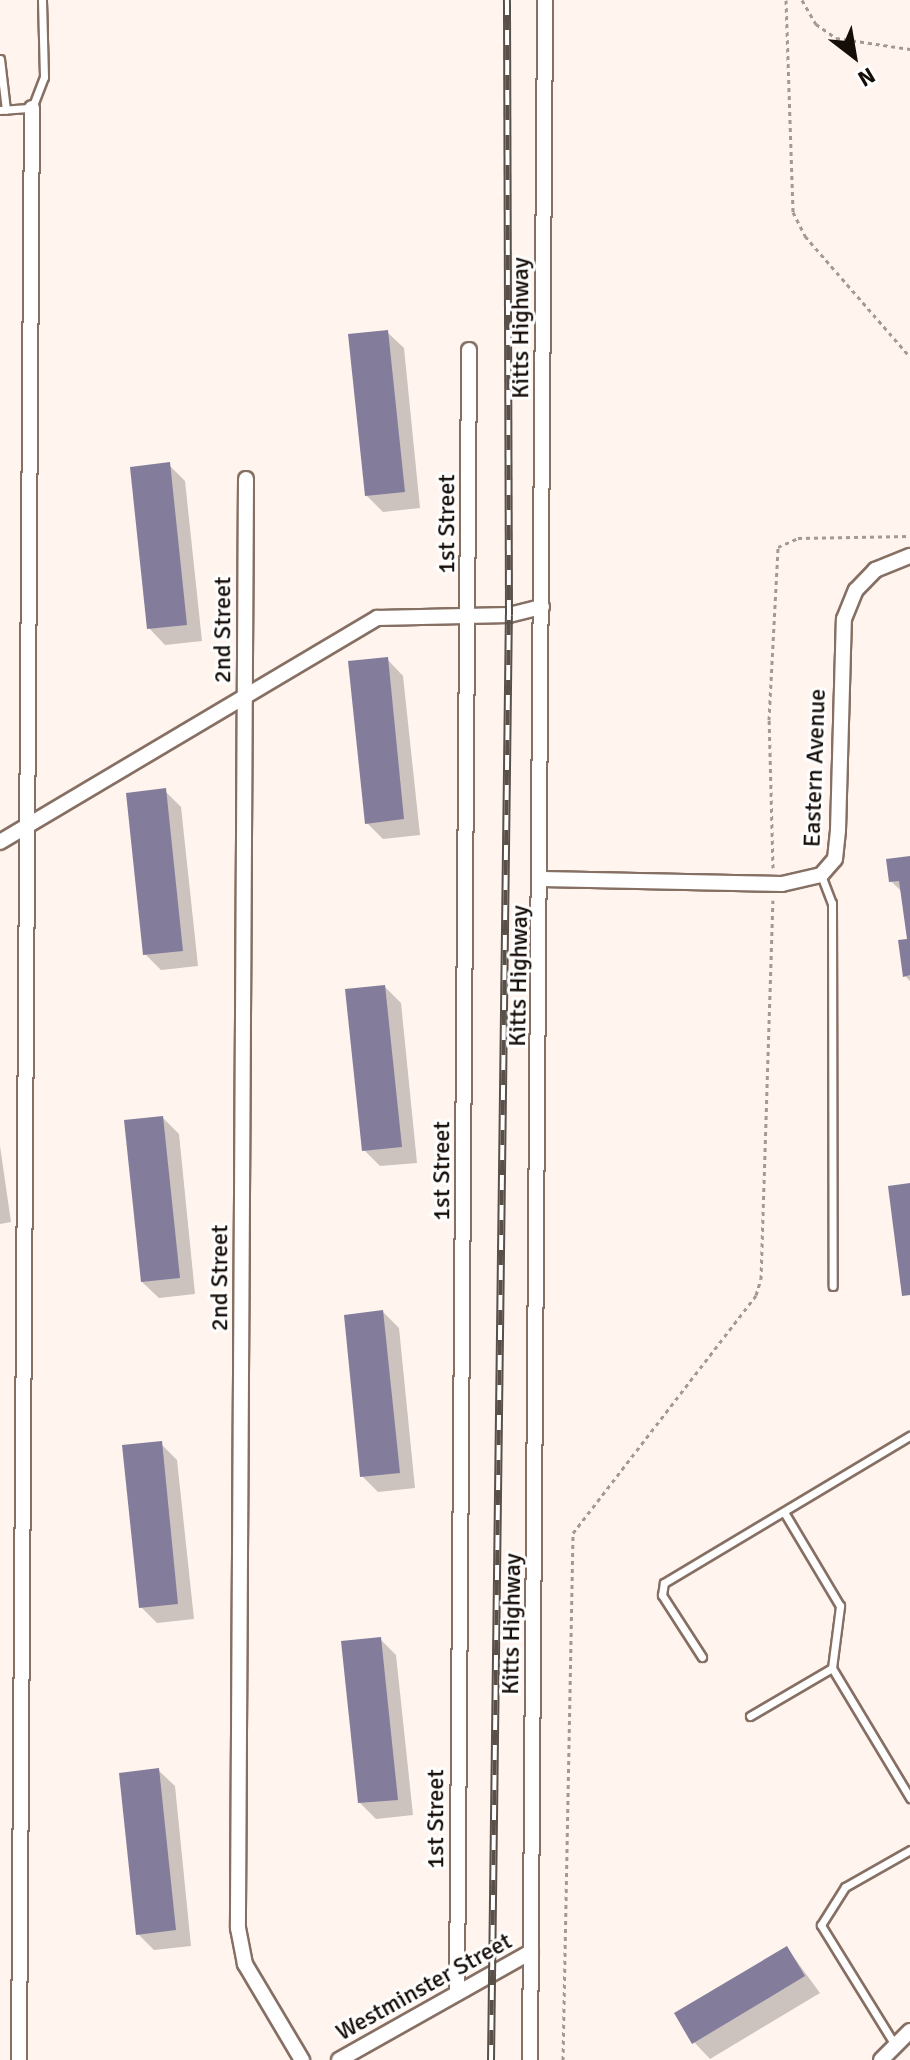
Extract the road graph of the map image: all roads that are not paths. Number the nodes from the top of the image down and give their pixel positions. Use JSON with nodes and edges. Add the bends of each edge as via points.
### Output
{"nodes":[{"id":1,"x":42,"y":0,"type":"edge"},
{"id":2,"x":545,"y":0,"type":"edge"},
{"id":3,"x":0,"y":59,"type":"edge"},
{"id":4,"x":32,"y":108,"type":"junction"},
{"id":5,"x":3,"y":110,"type":"edge"},
{"id":6,"x":469,"y":350,"type":"dead end"},
{"id":7,"x":246,"y":479,"type":"dead end"},
{"id":8,"x":910,"y":556,"type":"edge"},
{"id":9,"x":542,"y":607,"type":"junction"},
{"id":10,"x":469,"y":614,"type":"junction"},
{"id":11,"x":245,"y":692,"type":"junction"},
{"id":12,"x":27,"y":828,"type":"junction"},
{"id":13,"x":0,"y":842,"type":"edge"},
{"id":14,"x":821,"y":875,"type":"junction"},
{"id":15,"x":542,"y":879,"type":"junction"},
{"id":16,"x":833,"y":1286,"type":"dead end"},
{"id":17,"x":910,"y":1436,"type":"edge"},
{"id":18,"x":784,"y":1512,"type":"junction"},
{"id":19,"x":702,"y":1657,"type":"dead end"},
{"id":20,"x":832,"y":1668,"type":"junction"},
{"id":21,"x":750,"y":1716,"type":"dead end"},
{"id":22,"x":910,"y":1798,"type":"edge"},
{"id":23,"x":910,"y":1850,"type":"edge"},
{"id":24,"x":531,"y":1952,"type":"junction"},
{"id":25,"x":457,"y":1993,"type":"junction"},
{"id":26,"x":910,"y":2031,"type":"edge"},
{"id":27,"x":895,"y":2045,"type":"junction"},
{"id":28,"x":19,"y":2060,"type":"edge"},
{"id":29,"x":302,"y":2060,"type":"edge"},
{"id":30,"x":339,"y":2060,"type":"edge"},
{"id":31,"x":530,"y":2060,"type":"edge"},
{"id":32,"x":881,"y":2060,"type":"edge"}],
"edges":[{"from":1,"to":4,"type":"lane","via":[[44,77]]},
{"from":2,"to":9,"type":"street","name":"Kitts Highway"},
{"from":3,"to":5,"type":"lane"},
{"from":4,"to":5,"type":"lane"},
{"from":4,"to":12,"type":"street"},
{"from":6,"to":10,"type":"street","name":"1st Street"},
{"from":7,"to":11,"type":"street","name":"2nd Street"},
{"from":8,"to":14,"type":"street","name":"Eastern Avenue","via":[[875,570],[856,590],[844,619],[838,830],[835,859]]},
{"from":9,"to":10,"type":"street","via":[[509,615]]},
{"from":9,"to":15,"type":"street","name":"Kitts Highway"},
{"from":10,"to":11,"type":"street","via":[[377,618]]},
{"from":10,"to":25,"type":"street","name":"1st Street"},
{"from":11,"to":12,"type":"street"},
{"from":11,"to":29,"type":"street","name":"2nd Street","via":[[238,1928],[245,1964]]},
{"from":12,"to":13,"type":"street"},
{"from":12,"to":28,"type":"street"},
{"from":14,"to":15,"type":"street","name":"Eastern Avenue","via":[[804,883],[774,884]]},
{"from":14,"to":16,"type":"lane","via":[[832,903]]},
{"from":15,"to":24,"type":"street","name":"Kitts Highway"},
{"from":17,"to":18,"type":"lane"},
{"from":18,"to":19,"type":"lane","via":[[664,1583],[662,1595]]},
{"from":18,"to":20,"type":"lane","via":[[840,1606]]},
{"from":20,"to":21,"type":"lane"},
{"from":20,"to":22,"type":"lane"},
{"from":23,"to":27,"type":"lane","via":[[845,1887],[821,1925]]},
{"from":24,"to":25,"type":"street","name":"Westminster Street"},
{"from":24,"to":31,"type":"street","name":"Kitts Highway"},
{"from":25,"to":30,"type":"street","name":"Westminster Street"},
{"from":26,"to":27,"type":"street"},
{"from":27,"to":32,"type":"street"}]}
